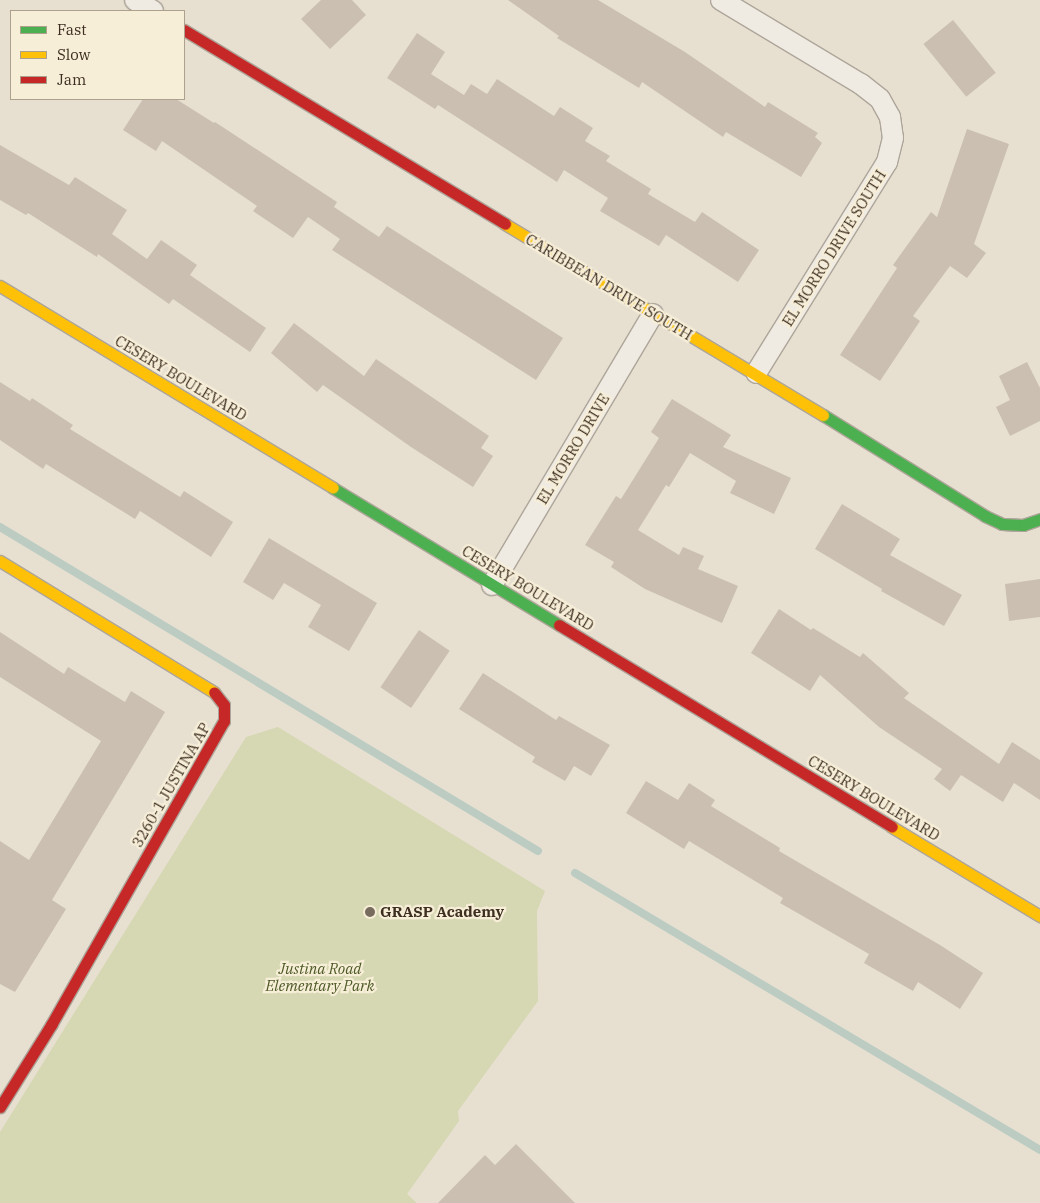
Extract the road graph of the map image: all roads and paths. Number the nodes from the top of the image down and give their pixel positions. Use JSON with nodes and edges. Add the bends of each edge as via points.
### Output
{"nodes":[{"id":1,"x":135,"y":0,"type":"edge"},
{"id":2,"x":721,"y":0,"type":"edge"},
{"id":3,"x":151,"y":10,"type":"edge"},
{"id":4,"x":185,"y":31,"type":"edge"},
{"id":5,"x":0,"y":286,"type":"edge"},
{"id":6,"x":653,"y":314,"type":"junction"},
{"id":7,"x":756,"y":373,"type":"junction"},
{"id":8,"x":1040,"y":519,"type":"edge"},
{"id":9,"x":0,"y":561,"type":"edge"},
{"id":10,"x":492,"y":585,"type":"junction"},
{"id":11,"x":1040,"y":916,"type":"edge"},
{"id":12,"x":0,"y":1108,"type":"edge"}],
"edges":[{"from":1,"to":3,"type":"street"},
{"from":2,"to":7,"type":"street","name":"EL MORRO DRIVE SOUTH","via":[[861,84],[880,99],[890,117],[893,138],[887,162]]},
{"from":4,"to":6,"type":"street","name":"CARIBBEAN DRIVE SOUTH"},
{"from":5,"to":10,"type":"street","name":"CESERY BOULEVARD"},
{"from":6,"to":7,"type":"street","name":"CARIBBEAN DRIVE SOUTH"},
{"from":6,"to":10,"type":"street","name":"EL MORRO DRIVE"},
{"from":7,"to":8,"type":"street","name":"CARIBBEAN DRIVE SOUTH","via":[[985,516],[1002,524],[1022,525]]},
{"from":9,"to":12,"type":"street","name":"3260-1 JUSTINA AP","via":[[214,692],[224,705],[224,721],[51,1025]]},
{"from":10,"to":11,"type":"street","name":"CESERY BOULEVARD"}]}
